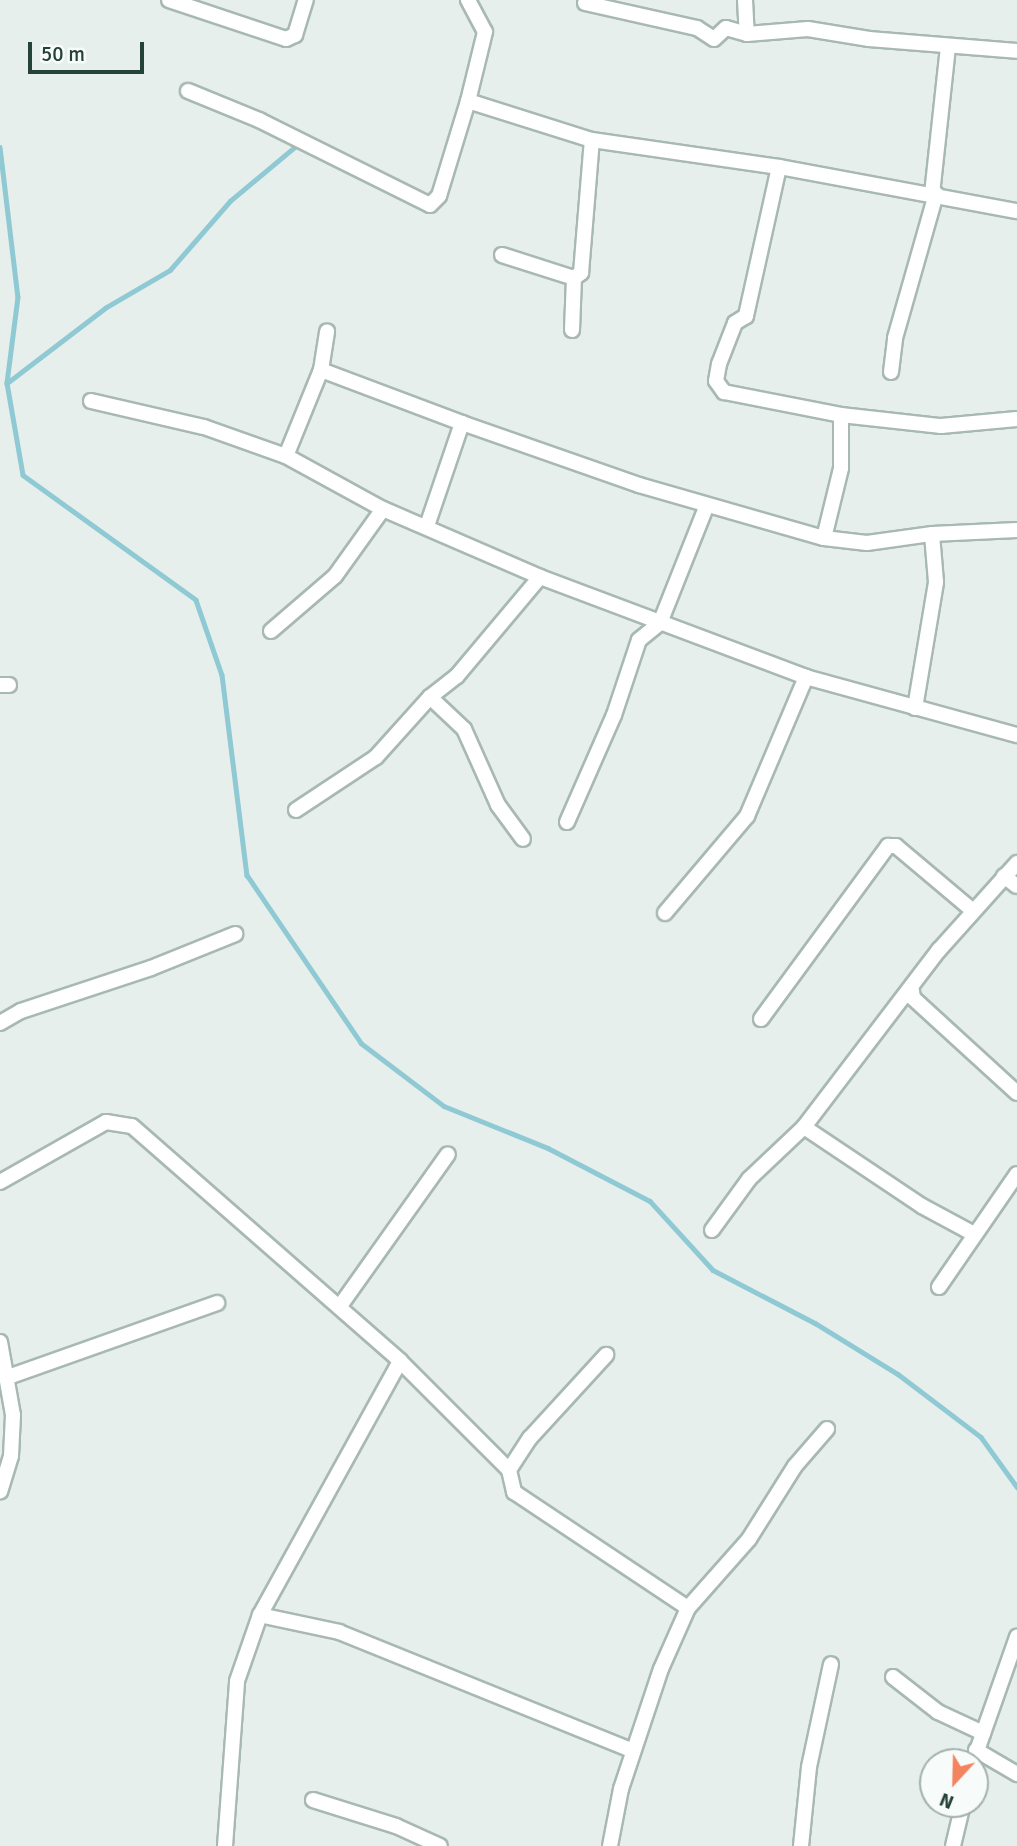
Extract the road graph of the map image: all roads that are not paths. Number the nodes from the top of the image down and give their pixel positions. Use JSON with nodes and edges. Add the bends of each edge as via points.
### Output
{"nodes":[{"id":1,"x":169,"y":0,"type":"edge"},
{"id":2,"x":306,"y":0,"type":"edge"},
{"id":3,"x":468,"y":0,"type":"edge"},
{"id":4,"x":745,"y":0,"type":"edge"},
{"id":5,"x":585,"y":3,"type":"dead end"},
{"id":6,"x":747,"y":34,"type":"junction"},
{"id":7,"x":948,"y":46,"type":"junction"},
{"id":8,"x":1017,"y":51,"type":"edge"},
{"id":9,"x":188,"y":91,"type":"dead end"},
{"id":10,"x":468,"y":101,"type":"junction"},
{"id":11,"x":592,"y":140,"type":"junction"},
{"id":12,"x":779,"y":167,"type":"junction"},
{"id":13,"x":934,"y":194,"type":"junction"},
{"id":14,"x":1017,"y":211,"type":"edge"},
{"id":15,"x":502,"y":255,"type":"dead end"},
{"id":16,"x":574,"y":278,"type":"junction"},
{"id":17,"x":572,"y":330,"type":"dead end"},
{"id":18,"x":327,"y":331,"type":"dead end"},
{"id":19,"x":321,"y":370,"type":"junction"},
{"id":20,"x":891,"y":372,"type":"dead end"},
{"id":21,"x":91,"y":401,"type":"dead end"},
{"id":22,"x":841,"y":415,"type":"junction"},
{"id":23,"x":1017,"y":419,"type":"edge"},
{"id":24,"x":462,"y":423,"type":"junction"},
{"id":25,"x":286,"y":456,"type":"junction"},
{"id":26,"x":707,"y":505,"type":"junction"},
{"id":27,"x":383,"y":509,"type":"junction"},
{"id":28,"x":427,"y":526,"type":"junction"},
{"id":29,"x":1017,"y":530,"type":"edge"},
{"id":30,"x":932,"y":534,"type":"junction"},
{"id":31,"x":824,"y":538,"type":"junction"},
{"id":32,"x":540,"y":577,"type":"junction"},
{"id":33,"x":660,"y":623,"type":"junction"},
{"id":34,"x":271,"y":631,"type":"dead end"},
{"id":35,"x":806,"y":677,"type":"junction"},
{"id":36,"x":430,"y":697,"type":"junction"},
{"id":37,"x":915,"y":708,"type":"junction"},
{"id":38,"x":1017,"y":735,"type":"edge"},
{"id":39,"x":296,"y":810,"type":"dead end"},
{"id":40,"x":567,"y":822,"type":"dead end"},
{"id":41,"x":523,"y":839,"type":"dead end"},
{"id":42,"x":1017,"y":863,"type":"edge"},
{"id":43,"x":1004,"y":876,"type":"junction"},
{"id":44,"x":1017,"y":887,"type":"edge"},
{"id":45,"x":972,"y":910,"type":"junction"},
{"id":46,"x":666,"y":913,"type":"dead end"},
{"id":47,"x":235,"y":933,"type":"dead end"},
{"id":48,"x":912,"y":991,"type":"junction"},
{"id":49,"x":761,"y":1019,"type":"dead end"},
{"id":50,"x":0,"y":1023,"type":"edge"},
{"id":51,"x":1017,"y":1093,"type":"edge"},
{"id":52,"x":804,"y":1127,"type":"junction"},
{"id":53,"x":449,"y":1154,"type":"dead end"},
{"id":54,"x":1017,"y":1174,"type":"edge"},
{"id":55,"x":0,"y":1182,"type":"edge"},
{"id":56,"x":712,"y":1230,"type":"dead end"},
{"id":57,"x":975,"y":1234,"type":"junction"},
{"id":58,"x":939,"y":1287,"type":"dead end"},
{"id":59,"x":217,"y":1303,"type":"dead end"},
{"id":60,"x":340,"y":1306,"type":"junction"},
{"id":61,"x":0,"y":1342,"type":"edge"},
{"id":62,"x":606,"y":1355,"type":"dead end"},
{"id":63,"x":400,"y":1361,"type":"junction"},
{"id":64,"x":8,"y":1377,"type":"junction"},
{"id":65,"x":827,"y":1429,"type":"dead end"},
{"id":66,"x":6,"y":1454,"type":"edge"},
{"id":67,"x":509,"y":1470,"type":"junction"},
{"id":68,"x":0,"y":1491,"type":"edge"},
{"id":69,"x":688,"y":1608,"type":"junction"},
{"id":70,"x":260,"y":1615,"type":"junction"},
{"id":71,"x":1017,"y":1637,"type":"edge"},
{"id":72,"x":831,"y":1664,"type":"dead end"},
{"id":73,"x":892,"y":1677,"type":"dead end"},
{"id":74,"x":983,"y":1733,"type":"junction"},
{"id":75,"x":977,"y":1748,"type":"edge"},
{"id":76,"x":633,"y":1751,"type":"junction"},
{"id":77,"x":989,"y":1762,"type":"edge"},
{"id":78,"x":1017,"y":1774,"type":"edge"},
{"id":79,"x":313,"y":1800,"type":"dead end"},
{"id":80,"x":960,"y":1818,"type":"edge"},
{"id":81,"x":225,"y":1846,"type":"edge"},
{"id":82,"x":440,"y":1846,"type":"edge"},
{"id":83,"x":610,"y":1846,"type":"edge"},
{"id":84,"x":801,"y":1846,"type":"edge"},
{"id":85,"x":953,"y":1846,"type":"edge"}],
"edges":[{"from":1,"to":2,"type":"street","via":[[286,39],[295,35]]},
{"from":3,"to":10,"type":"street","via":[[485,32]]},
{"from":4,"to":6,"type":"street"},
{"from":5,"to":6,"type":"street","via":[[697,28],[715,39],[726,28]]},
{"from":6,"to":7,"type":"street","via":[[808,29]]},
{"from":7,"to":8,"type":"street"},
{"from":7,"to":13,"type":"street"},
{"from":9,"to":10,"type":"street","via":[[259,120],[430,205],[439,196]]},
{"from":10,"to":11,"type":"street"},
{"from":11,"to":12,"type":"street"},
{"from":11,"to":16,"type":"street","via":[[583,269]]},
{"from":12,"to":13,"type":"street"},
{"from":12,"to":22,"type":"street","via":[[746,316],[735,323],[716,381],[724,391]]},
{"from":13,"to":14,"type":"street"},
{"from":13,"to":20,"type":"street","via":[[895,338]]},
{"from":15,"to":16,"type":"street"},
{"from":16,"to":17,"type":"street"},
{"from":18,"to":19,"type":"street"},
{"from":19,"to":24,"type":"street"},
{"from":19,"to":25,"type":"street"},
{"from":21,"to":25,"type":"street","via":[[204,427]]},
{"from":22,"to":23,"type":"street","via":[[940,426]]},
{"from":22,"to":31,"type":"street","via":[[841,468]]},
{"from":24,"to":26,"type":"street"},
{"from":24,"to":28,"type":"street"},
{"from":25,"to":27,"type":"street"},
{"from":26,"to":31,"type":"street"},
{"from":26,"to":33,"type":"street"},
{"from":27,"to":28,"type":"street"},
{"from":27,"to":34,"type":"street","via":[[334,576]]},
{"from":28,"to":32,"type":"street"},
{"from":29,"to":30,"type":"street"},
{"from":30,"to":31,"type":"street","via":[[880,542]]},
{"from":30,"to":37,"type":"street","via":[[936,582]]},
{"from":32,"to":33,"type":"street"},
{"from":32,"to":36,"type":"street","via":[[457,676]]},
{"from":33,"to":35,"type":"street"},
{"from":33,"to":40,"type":"street","via":[[639,640],[614,715]]},
{"from":35,"to":37,"type":"street"},
{"from":35,"to":46,"type":"street","via":[[747,816]]},
{"from":36,"to":39,"type":"street","via":[[376,757]]},
{"from":36,"to":41,"type":"street","via":[[464,729],[498,806]]},
{"from":37,"to":38,"type":"street"},
{"from":42,"to":43,"type":"street"},
{"from":43,"to":44,"type":"street"},
{"from":43,"to":45,"type":"street"},
{"from":45,"to":48,"type":"street"},
{"from":45,"to":49,"type":"street","via":[[896,846],[888,845]]},
{"from":47,"to":50,"type":"street","via":[[151,968],[21,1011]]},
{"from":48,"to":51,"type":"street","via":[[913,998]]},
{"from":48,"to":52,"type":"street"},
{"from":52,"to":56,"type":"street","via":[[749,1179]]},
{"from":52,"to":57,"type":"street","via":[[911,1199]]},
{"from":53,"to":60,"type":"street"},
{"from":54,"to":57,"type":"street"},
{"from":55,"to":60,"type":"street","via":[[106,1122],[132,1126]]},
{"from":57,"to":58,"type":"street"},
{"from":59,"to":64,"type":"street"},
{"from":60,"to":63,"type":"street"},
{"from":61,"to":64,"type":"street"},
{"from":62,"to":67,"type":"street","via":[[530,1438]]},
{"from":63,"to":67,"type":"street"},
{"from":63,"to":70,"type":"street"},
{"from":64,"to":66,"type":"street"},
{"from":65,"to":69,"type":"street","via":[[795,1466],[749,1539]]},
{"from":66,"to":68,"type":"street"},
{"from":67,"to":69,"type":"street","via":[[514,1492]]},
{"from":69,"to":76,"type":"street"},
{"from":70,"to":76,"type":"street","via":[[339,1632]]},
{"from":70,"to":81,"type":"street","via":[[237,1681]]},
{"from":71,"to":74,"type":"street"},
{"from":72,"to":84,"type":"street","via":[[809,1767]]},
{"from":73,"to":74,"type":"street","via":[[938,1712]]},
{"from":74,"to":75,"type":"street"},
{"from":76,"to":83,"type":"street"},
{"from":77,"to":78,"type":"street"},
{"from":79,"to":82,"type":"street","via":[[396,1826]]},
{"from":80,"to":85,"type":"street"}]}
